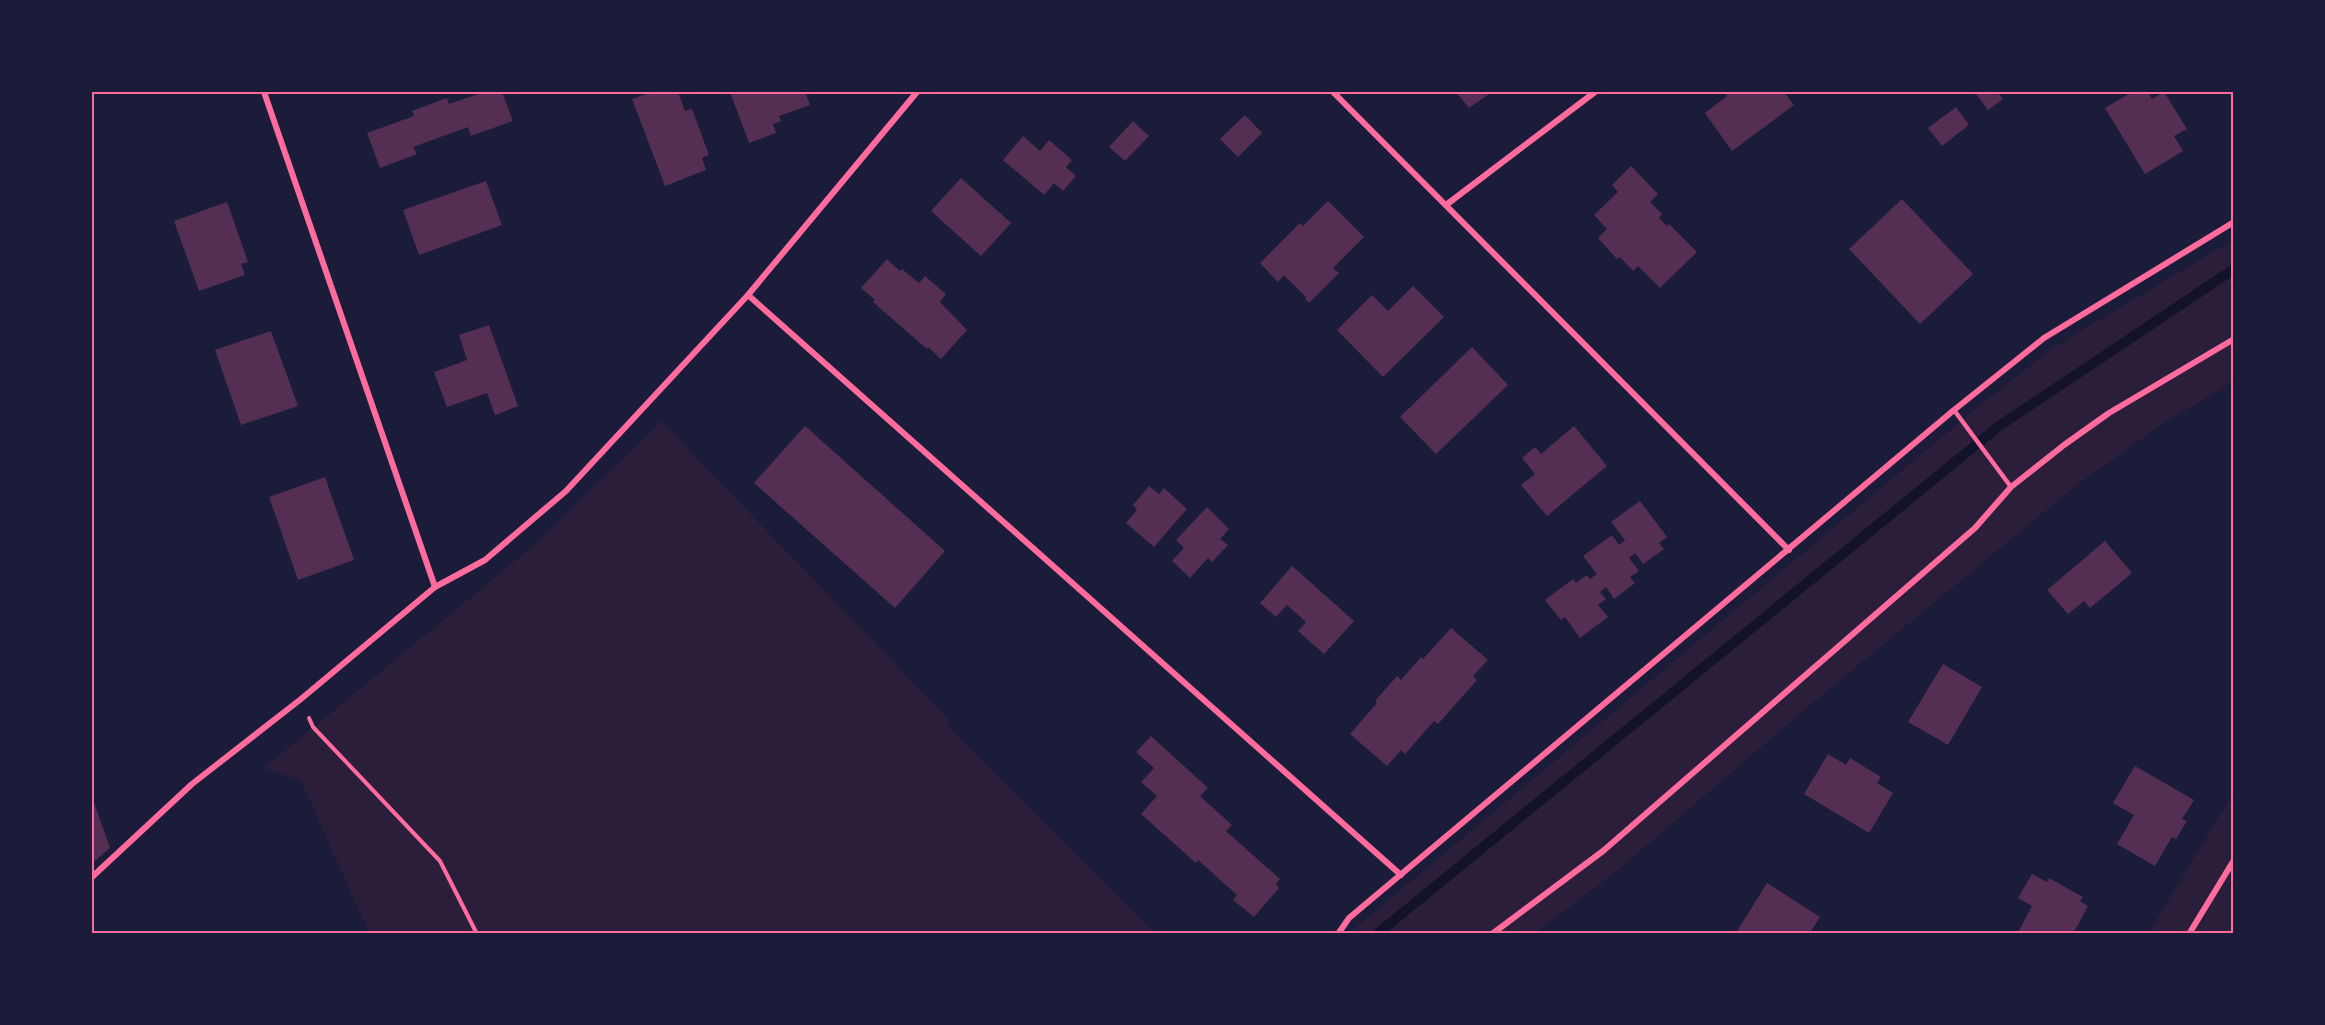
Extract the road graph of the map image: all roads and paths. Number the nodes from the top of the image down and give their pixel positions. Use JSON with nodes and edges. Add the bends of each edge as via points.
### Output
{"nodes":[{"id":1,"x":264,"y":92,"type":"edge"},
{"id":2,"x":916,"y":92,"type":"edge"},
{"id":3,"x":1333,"y":92,"type":"edge"},
{"id":4,"x":1595,"y":92,"type":"edge"},
{"id":5,"x":1446,"y":205,"type":"junction"},
{"id":6,"x":2234,"y":222,"type":"edge"},
{"id":7,"x":748,"y":295,"type":"junction"},
{"id":8,"x":2234,"y":339,"type":"edge"},
{"id":9,"x":1954,"y":411,"type":"junction"},
{"id":10,"x":2011,"y":487,"type":"junction"},
{"id":11,"x":1789,"y":550,"type":"junction"},
{"id":12,"x":435,"y":587,"type":"junction"},
{"id":13,"x":301,"y":699,"type":"junction"},
{"id":14,"x":2234,"y":860,"type":"edge"},
{"id":15,"x":1401,"y":875,"type":"junction"},
{"id":16,"x":92,"y":877,"type":"edge"},
{"id":17,"x":477,"y":933,"type":"edge"},
{"id":18,"x":1338,"y":933,"type":"edge"},
{"id":19,"x":1492,"y":933,"type":"edge"},
{"id":20,"x":2189,"y":933,"type":"edge"}],
"edges":[{"from":1,"to":12,"type":"street"},
{"from":2,"to":7,"type":"street"},
{"from":3,"to":5,"type":"street"},
{"from":4,"to":5,"type":"street"},
{"from":5,"to":11,"type":"street"},
{"from":6,"to":9,"type":"street","via":[[2044,338]]},
{"from":7,"to":12,"type":"street","via":[[566,491],[485,560]]},
{"from":7,"to":15,"type":"street"},
{"from":8,"to":10,"type":"street","via":[[2109,413]]},
{"from":9,"to":10,"type":"lane"},
{"from":9,"to":11,"type":"street"},
{"from":10,"to":19,"type":"street","via":[[1976,528],[1603,851]]},
{"from":11,"to":15,"type":"street"},
{"from":12,"to":13,"type":"street"},
{"from":13,"to":16,"type":"street","via":[[192,784]]},
{"from":13,"to":17,"type":"path","via":[[313,727],[440,861]]},
{"from":14,"to":20,"type":"street"},
{"from":15,"to":18,"type":"street","via":[[1349,918]]}]}
